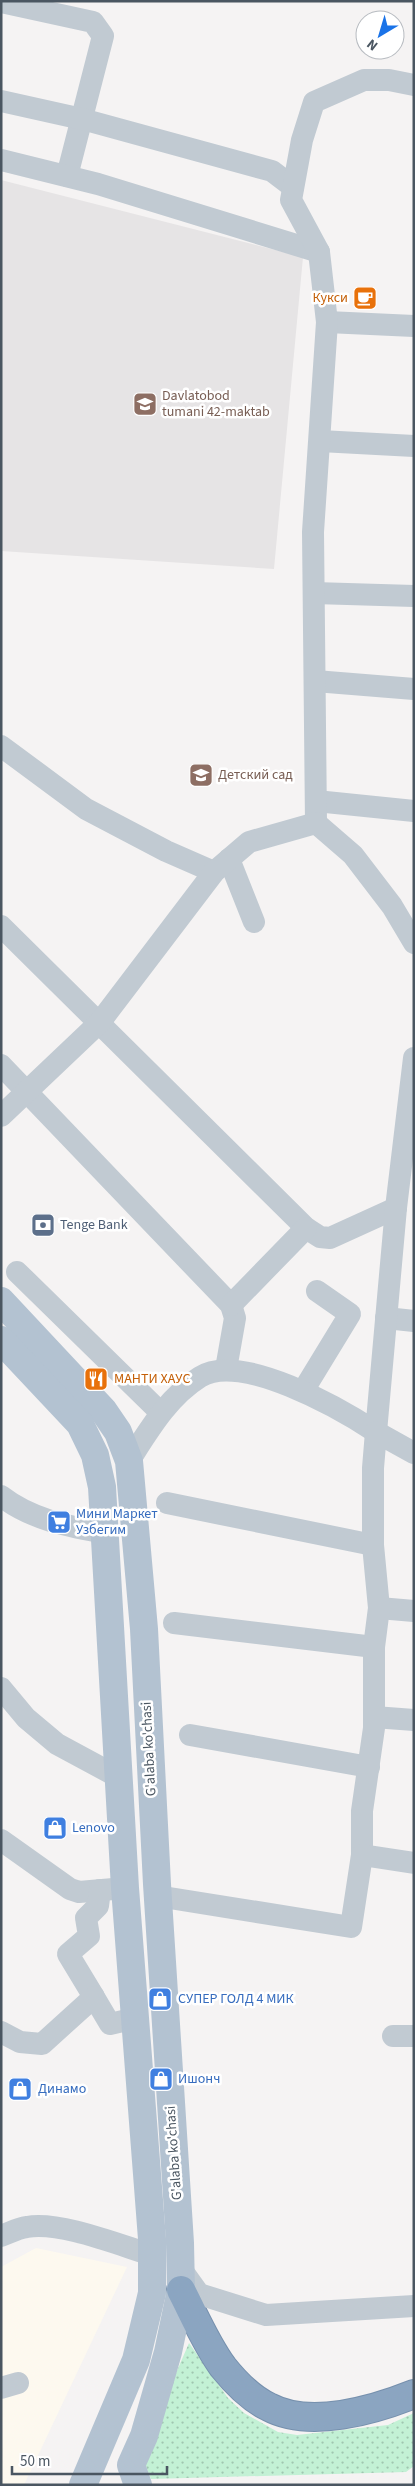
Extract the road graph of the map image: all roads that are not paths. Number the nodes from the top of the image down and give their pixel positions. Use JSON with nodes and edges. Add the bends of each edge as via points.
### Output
{"nodes":[{"id":1,"x":1,"y":2,"type":"edge"},
{"id":2,"x":414,"y":85,"type":"edge"},
{"id":3,"x":1,"y":101,"type":"edge"},
{"id":4,"x":82,"y":119,"type":"junction"},
{"id":5,"x":1,"y":160,"type":"edge"},
{"id":6,"x":67,"y":176,"type":"junction"},
{"id":7,"x":293,"y":187,"type":"junction"},
{"id":8,"x":319,"y":252,"type":"junction"},
{"id":9,"x":327,"y":322,"type":"junction"},
{"id":10,"x":414,"y":326,"type":"edge"},
{"id":11,"x":320,"y":441,"type":"junction"},
{"id":12,"x":414,"y":446,"type":"edge"},
{"id":13,"x":314,"y":593,"type":"junction"},
{"id":14,"x":414,"y":596,"type":"edge"},
{"id":15,"x":315,"y":681,"type":"junction"},
{"id":16,"x":414,"y":689,"type":"edge"},
{"id":17,"x":1,"y":746,"type":"edge"},
{"id":18,"x":414,"y":811,"type":"edge"},
{"id":19,"x":316,"y":812,"type":"junction"},
{"id":20,"x":222,"y":866,"type":"junction"},
{"id":21,"x":254,"y":922,"type":"dead end"},
{"id":22,"x":1,"y":926,"type":"edge"},
{"id":23,"x":414,"y":942,"type":"edge"},
{"id":24,"x":100,"y":1022,"type":"junction"},
{"id":25,"x":414,"y":1058,"type":"edge"},
{"id":26,"x":1,"y":1066,"type":"edge"},
{"id":27,"x":26,"y":1092,"type":"junction"},
{"id":28,"x":1,"y":1116,"type":"edge"},
{"id":29,"x":403,"y":1195,"type":"edge"},
{"id":30,"x":306,"y":1228,"type":"junction"},
{"id":31,"x":17,"y":1272,"type":"dead end"},
{"id":32,"x":317,"y":1291,"type":"dead end"},
{"id":33,"x":1,"y":1301,"type":"edge"},
{"id":34,"x":231,"y":1305,"type":"junction"},
{"id":35,"x":386,"y":1318,"type":"junction"},
{"id":36,"x":414,"y":1321,"type":"edge"},
{"id":37,"x":218,"y":1334,"type":"dead end"},
{"id":38,"x":1,"y":1340,"type":"edge"},
{"id":39,"x":221,"y":1370,"type":"junction"},
{"id":40,"x":303,"y":1391,"type":"junction"},
{"id":41,"x":160,"y":1412,"type":"junction"},
{"id":42,"x":376,"y":1432,"type":"junction"},
{"id":43,"x":414,"y":1453,"type":"edge"},
{"id":44,"x":129,"y":1461,"type":"junction"},
{"id":45,"x":1,"y":1496,"type":"edge"},
{"id":46,"x":167,"y":1503,"type":"dead end"},
{"id":47,"x":105,"y":1533,"type":"junction"},
{"id":48,"x":373,"y":1544,"type":"junction"},
{"id":49,"x":379,"y":1608,"type":"junction"},
{"id":50,"x":414,"y":1611,"type":"edge"},
{"id":51,"x":174,"y":1623,"type":"dead end"},
{"id":52,"x":374,"y":1647,"type":"junction"},
{"id":53,"x":1,"y":1688,"type":"edge"},
{"id":54,"x":115,"y":1702,"type":"junction"},
{"id":55,"x":147,"y":1706,"type":"junction"},
{"id":56,"x":374,"y":1716,"type":"junction"},
{"id":57,"x":414,"y":1720,"type":"edge"},
{"id":58,"x":190,"y":1735,"type":"dead end"},
{"id":59,"x":369,"y":1766,"type":"junction"},
{"id":60,"x":120,"y":1778,"type":"junction"},
{"id":61,"x":1,"y":1840,"type":"edge"},
{"id":62,"x":362,"y":1855,"type":"junction"},
{"id":63,"x":414,"y":1863,"type":"edge"},
{"id":64,"x":112,"y":1889,"type":"junction"},
{"id":65,"x":158,"y":1896,"type":"junction"},
{"id":66,"x":94,"y":1997,"type":"junction"},
{"id":67,"x":136,"y":2018,"type":"junction"},
{"id":68,"x":1,"y":2032,"type":"edge"},
{"id":69,"x":1,"y":2236,"type":"edge"},
{"id":70,"x":152,"y":2247,"type":"junction"},
{"id":71,"x":181,"y":2267,"type":"junction"},
{"id":72,"x":414,"y":2306,"type":"edge"},
{"id":73,"x":414,"y":2394,"type":"edge"},
{"id":74,"x":94,"y":2460,"type":"junction"},
{"id":75,"x":128,"y":2480,"type":"edge"},
{"id":76,"x":83,"y":2485,"type":"edge"},
{"id":77,"x":106,"y":2485,"type":"edge"}],
"edges":[{"from":1,"to":4,"type":"lane","via":[[93,22],[103,36]]},
{"from":2,"to":7,"type":"lane","via":[[364,80],[314,102],[302,140]]},
{"from":3,"to":4,"type":"lane"},
{"from":4,"to":6,"type":"lane"},
{"from":4,"to":7,"type":"lane","via":[[272,171]]},
{"from":5,"to":6,"type":"lane"},
{"from":6,"to":8,"type":"lane"},
{"from":7,"to":8,"type":"lane","via":[[291,200]]},
{"from":8,"to":9,"type":"lane"},
{"from":9,"to":10,"type":"lane"},
{"from":9,"to":11,"type":"lane"},
{"from":11,"to":12,"type":"lane"},
{"from":11,"to":13,"type":"lane","via":[[313,532]]},
{"from":13,"to":14,"type":"lane"},
{"from":13,"to":15,"type":"lane"},
{"from":15,"to":16,"type":"lane"},
{"from":15,"to":19,"type":"lane"},
{"from":17,"to":20,"type":"lane","via":[[86,809],[166,851]]},
{"from":18,"to":19,"type":"lane"},
{"from":19,"to":20,"type":"lane","via":[[249,842]]},
{"from":19,"to":23,"type":"lane","via":[[392,906]]},
{"from":20,"to":21,"type":"lane"},
{"from":20,"to":24,"type":"lane"},
{"from":22,"to":24,"type":"lane"},
{"from":24,"to":27,"type":"lane"},
{"from":24,"to":30,"type":"lane"},
{"from":25,"to":29,"type":"lane"},
{"from":26,"to":27,"type":"lane"},
{"from":27,"to":28,"type":"lane"},
{"from":27,"to":34,"type":"lane"},
{"from":29,"to":30,"type":"lane","via":[[330,1238],[320,1237]]},
{"from":29,"to":35,"type":"lane"},
{"from":30,"to":34,"type":"lane"},
{"from":31,"to":41,"type":"lane"},
{"from":32,"to":40,"type":"lane","via":[[350,1314]]},
{"from":33,"to":44,"type":"main road","name":"G'alaba ko'chasi","via":[[102,1410],[118,1432]]},
{"from":34,"to":39,"type":"lane","via":[[235,1318]]},
{"from":35,"to":36,"type":"lane"},
{"from":35,"to":42,"type":"lane"},
{"from":37,"to":39,"type":"lane"},
{"from":38,"to":47,"type":"main road","name":"G'alaba ko'chasi","via":[[80,1424],[95,1455],[102,1487]]},
{"from":39,"to":40,"type":"lane","via":[[256,1375]]},
{"from":39,"to":41,"type":"lane","via":[[201,1376]]},
{"from":40,"to":42,"type":"lane","via":[[342,1410]]},
{"from":41,"to":44,"type":"lane"},
{"from":42,"to":43,"type":"lane"},
{"from":42,"to":48,"type":"lane","via":[[372,1468]]},
{"from":44,"to":55,"type":"main road","name":"G'alaba ko'chasi","via":[[144,1628]]},
{"from":45,"to":47,"type":"lane","via":[[42,1520]]},
{"from":46,"to":48,"type":"lane"},
{"from":47,"to":54,"type":"main road","name":"G'alaba ko'chasi"},
{"from":48,"to":49,"type":"lane"},
{"from":49,"to":50,"type":"lane"},
{"from":49,"to":52,"type":"lane"},
{"from":51,"to":52,"type":"lane"},
{"from":52,"to":56,"type":"lane"},
{"from":53,"to":60,"type":"lane","via":[[26,1718],[57,1744]]},
{"from":54,"to":55,"type":"main road"},
{"from":54,"to":60,"type":"main road","name":"G'alaba ko'chasi"},
{"from":55,"to":65,"type":"main road","name":"G'alaba ko'chasi"},
{"from":56,"to":57,"type":"lane"},
{"from":56,"to":59,"type":"lane"},
{"from":58,"to":59,"type":"lane"},
{"from":59,"to":62,"type":"lane","via":[[362,1811]]},
{"from":60,"to":64,"type":"main road","name":"G'alaba ko'chasi"},
{"from":61,"to":64,"type":"lane","via":[[70,1889],[79,1892]]},
{"from":62,"to":63,"type":"lane"},
{"from":62,"to":65,"type":"lane","via":[[351,1927]]},
{"from":64,"to":66,"type":"lane","via":[[86,1918],[89,1936],[68,1954]]},
{"from":64,"to":67,"type":"main road","name":"G'alaba ko'chasi"},
{"from":65,"to":71,"type":"main road","name":"G'alaba ko'chasi"},
{"from":66,"to":67,"type":"lane","via":[[110,2024]]},
{"from":66,"to":68,"type":"lane","via":[[42,2044],[20,2042]]},
{"from":67,"to":70,"type":"main road","name":"G'alaba ko'chasi"},
{"from":69,"to":70,"type":"lane","via":[[27,2227],[45,2226]]},
{"from":70,"to":74,"type":"main road","name":"G'alaba ko'chasi","via":[[152,2293],[136,2360]]},
{"from":71,"to":72,"type":"lane","via":[[199,2294],[266,2315]]},
{"from":71,"to":73,"type":"highway","via":[[223,2367],[245,2390],[269,2407],[298,2416],[334,2415],[369,2409]]},
{"from":71,"to":75,"type":"main road","name":"G'alaba ko'chasi","via":[[168,2352]]},
{"from":74,"to":76,"type":"main road","name":"G'alaba ko'chasi"},
{"from":74,"to":77,"type":"main road","via":[[94,2473]]}]}
